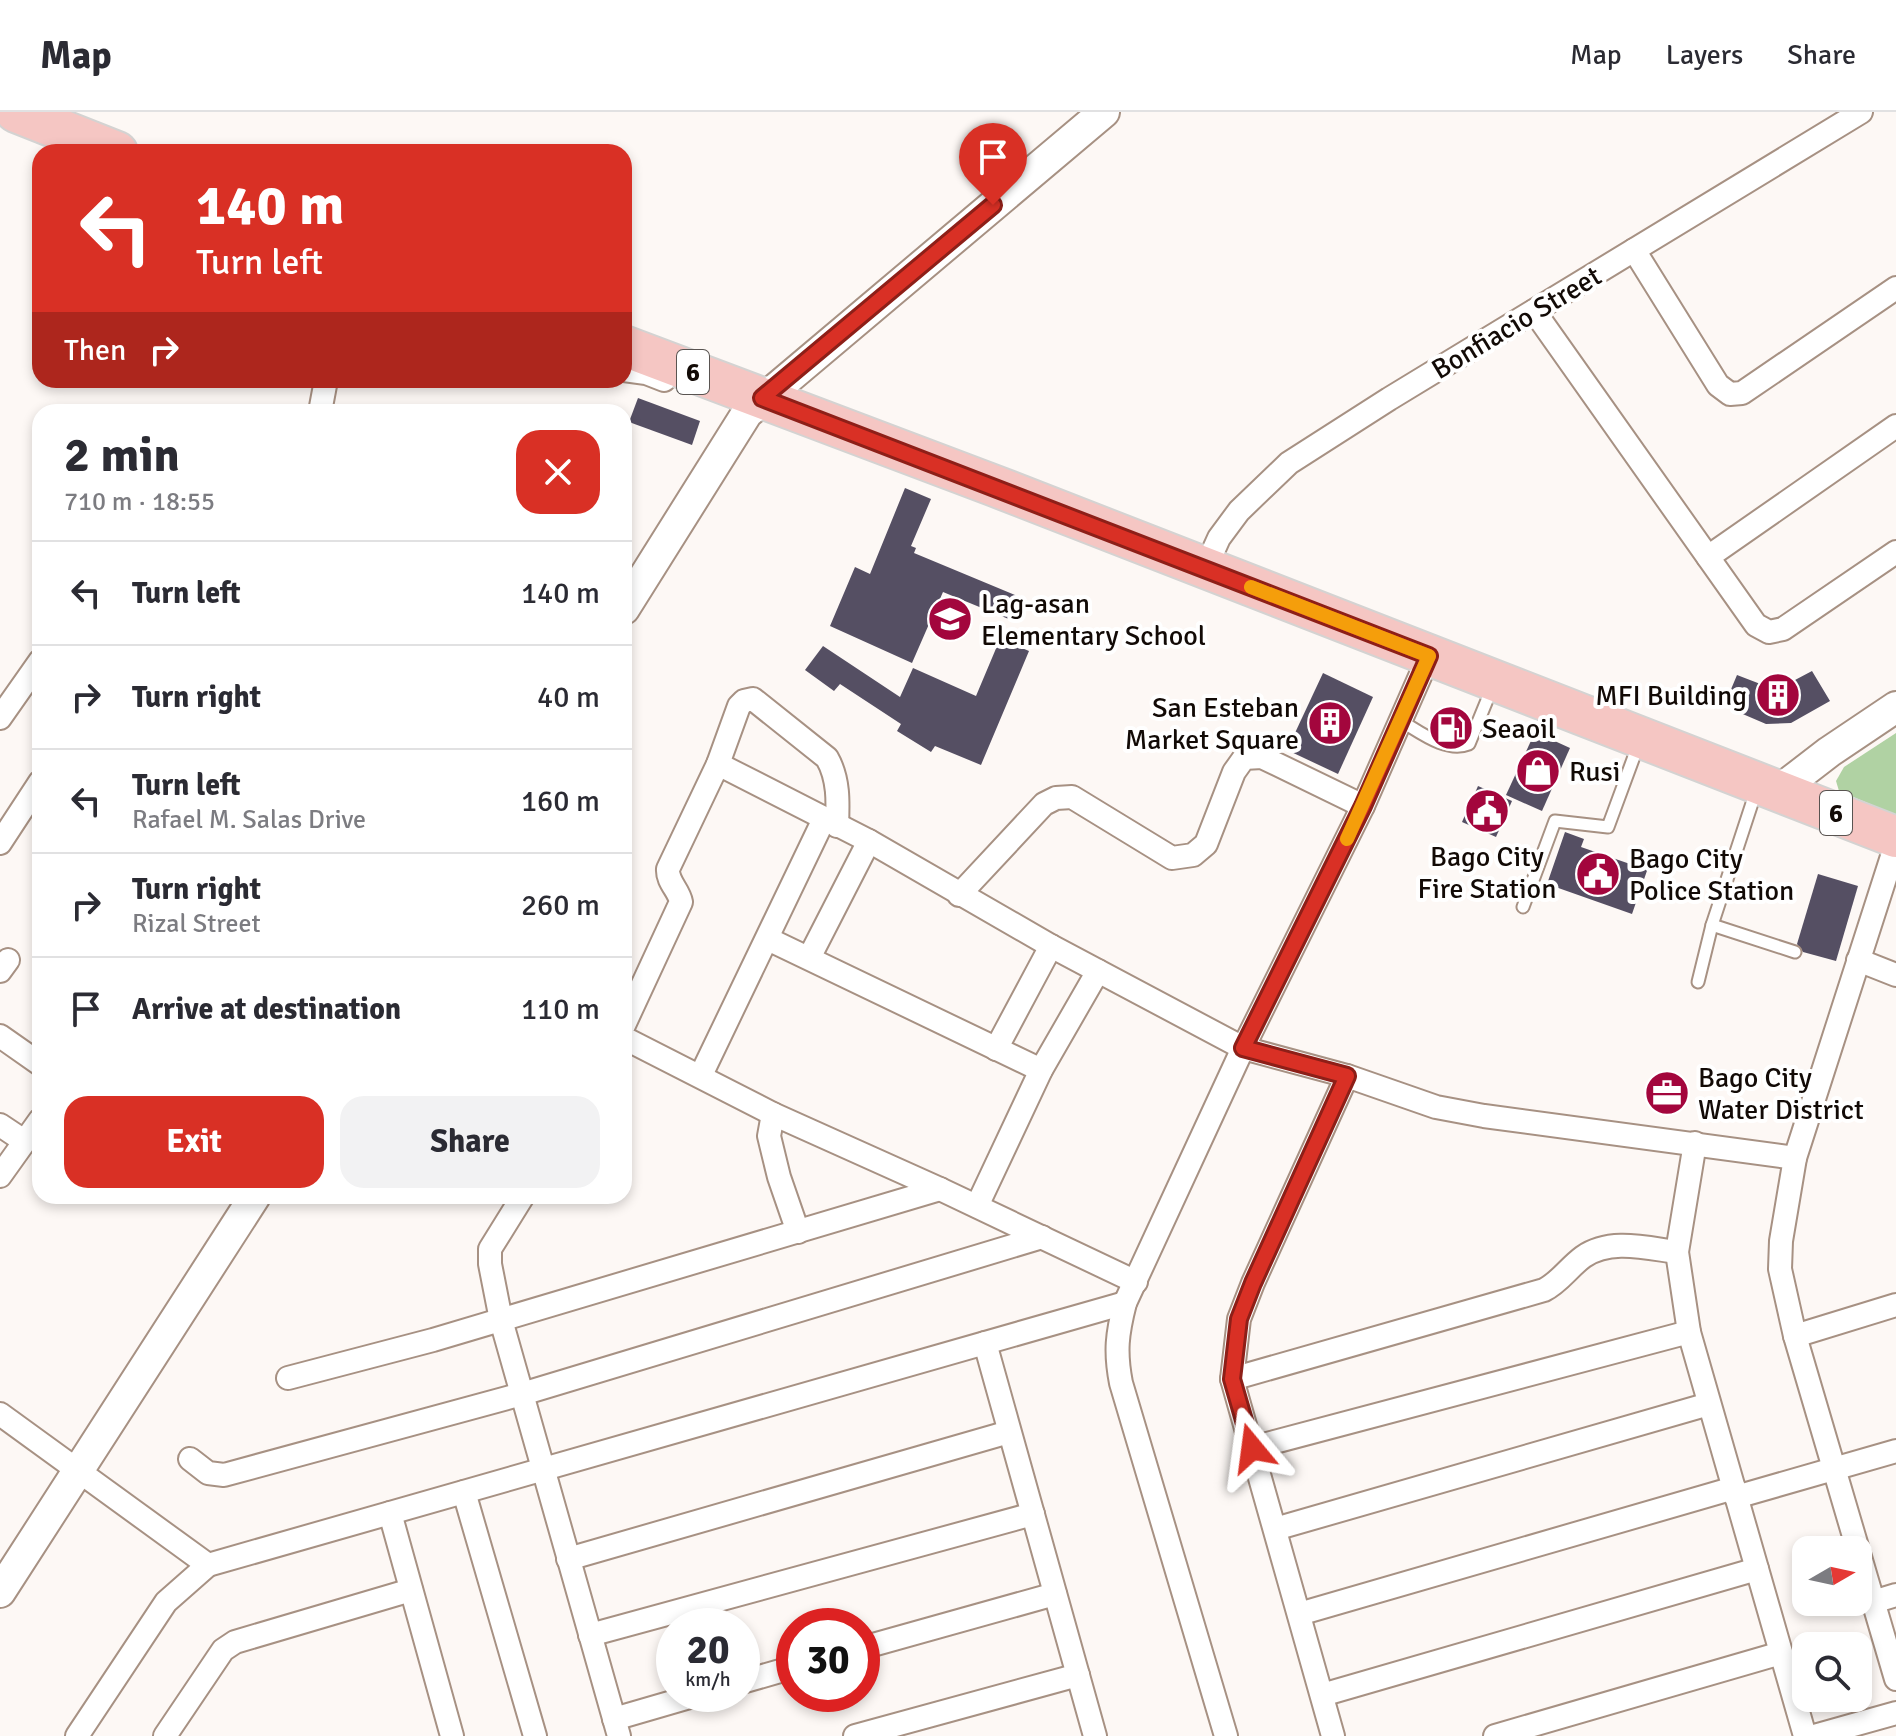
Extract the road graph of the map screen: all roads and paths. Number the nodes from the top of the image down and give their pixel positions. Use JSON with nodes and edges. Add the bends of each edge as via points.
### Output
{"nodes":[{"id":1,"x":16,"y":112,"type":"edge"},
{"id":2,"x":1104,"y":112,"type":"edge"},
{"id":3,"x":1861,"y":112,"type":"edge"},
{"id":4,"x":0,"y":134,"type":"edge"},
{"id":5,"x":97,"y":144,"type":"edge"},
{"id":6,"x":32,"y":147,"type":"edge"},
{"id":7,"x":1634,"y":250,"type":"junction"},
{"id":8,"x":1896,"y":288,"type":"edge"},
{"id":9,"x":1534,"y":311,"type":"junction"},
{"id":10,"x":632,"y":350,"type":"edge"},
{"id":11,"x":632,"y":371,"type":"edge"},
{"id":12,"x":754,"y":406,"type":"junction"},
{"id":13,"x":1896,"y":426,"type":"edge"},
{"id":14,"x":1896,"y":552,"type":"edge"},
{"id":15,"x":1212,"y":556,"type":"junction"},
{"id":16,"x":1708,"y":557,"type":"junction"},
{"id":17,"x":632,"y":597,"type":"edge"},
{"id":18,"x":1429,"y":656,"type":"junction"},
{"id":19,"x":32,"y":672,"type":"edge"},
{"id":20,"x":1494,"y":681,"type":"junction"},
{"id":21,"x":1896,"y":707,"type":"edge"},
{"id":22,"x":0,"y":718,"type":"edge"},
{"id":23,"x":1401,"y":721,"type":"junction"},
{"id":24,"x":1641,"y":739,"type":"junction"},
{"id":25,"x":718,"y":764,"type":"junction"},
{"id":26,"x":1766,"y":787,"type":"junction"},
{"id":27,"x":32,"y":794,"type":"edge"},
{"id":28,"x":1363,"y":806,"type":"junction"},
{"id":29,"x":831,"y":822,"type":"junction"},
{"id":30,"x":1896,"y":837,"type":"edge"},
{"id":31,"x":869,"y":841,"type":"junction"},
{"id":32,"x":0,"y":843,"type":"edge"},
{"id":33,"x":1896,"y":844,"type":"edge"},
{"id":34,"x":959,"y":895,"type":"junction"},
{"id":35,"x":1523,"y":907,"type":"dead end"},
{"id":36,"x":1712,"y":925,"type":"junction"},
{"id":37,"x":768,"y":939,"type":"junction"},
{"id":38,"x":1051,"y":946,"type":"junction"},
{"id":39,"x":1795,"y":952,"type":"dead end"},
{"id":40,"x":809,"y":958,"type":"junction"},
{"id":41,"x":1858,"y":960,"type":"junction"},
{"id":42,"x":1098,"y":971,"type":"junction"},
{"id":43,"x":1896,"y":975,"type":"edge"},
{"id":44,"x":1698,"y":982,"type":"dead end"},
{"id":45,"x":632,"y":1008,"type":"edge"},
{"id":46,"x":0,"y":1036,"type":"edge"},
{"id":47,"x":632,"y":1042,"type":"edge"},
{"id":48,"x":1243,"y":1048,"type":"junction"},
{"id":49,"x":996,"y":1049,"type":"junction"},
{"id":50,"x":32,"y":1058,"type":"edge"},
{"id":51,"x":1041,"y":1070,"type":"junction"},
{"id":52,"x":701,"y":1075,"type":"junction"},
{"id":53,"x":1347,"y":1076,"type":"junction"},
{"id":54,"x":773,"y":1114,"type":"junction"},
{"id":55,"x":0,"y":1125,"type":"edge"},
{"id":56,"x":32,"y":1130,"type":"edge"},
{"id":57,"x":24,"y":1141,"type":"junction"},
{"id":58,"x":1695,"y":1143,"type":"junction"},
{"id":59,"x":1795,"y":1158,"type":"junction"},
{"id":60,"x":0,"y":1176,"type":"edge"},
{"id":61,"x":940,"y":1189,"type":"junction"},
{"id":62,"x":250,"y":1204,"type":"edge"},
{"id":63,"x":518,"y":1204,"type":"edge"},
{"id":64,"x":977,"y":1206,"type":"junction"},
{"id":65,"x":798,"y":1232,"type":"junction"},
{"id":66,"x":1042,"y":1237,"type":"junction"},
{"id":67,"x":1677,"y":1252,"type":"junction"},
{"id":68,"x":1136,"y":1282,"type":"junction"},
{"id":69,"x":1125,"y":1303,"type":"junction"},
{"id":70,"x":1896,"y":1305,"type":"edge"},
{"id":71,"x":501,"y":1320,"type":"junction"},
{"id":72,"x":1689,"y":1332,"type":"junction"},
{"id":73,"x":1795,"y":1336,"type":"junction"},
{"id":74,"x":985,"y":1343,"type":"junction"},
{"id":75,"x":288,"y":1378,"type":"dead end"},
{"id":76,"x":1232,"y":1379,"type":"junction"},
{"id":77,"x":522,"y":1394,"type":"junction"},
{"id":78,"x":1709,"y":1404,"type":"junction"},
{"id":79,"x":0,"y":1414,"type":"edge"},
{"id":80,"x":1009,"y":1432,"type":"junction"},
{"id":81,"x":1252,"y":1448,"type":"junction"},
{"id":82,"x":1896,"y":1451,"type":"edge"},
{"id":83,"x":190,"y":1459,"type":"dead end"},
{"id":84,"x":543,"y":1469,"type":"junction"},
{"id":85,"x":1834,"y":1469,"type":"junction"},
{"id":86,"x":77,"y":1471,"type":"junction"},
{"id":87,"x":464,"y":1492,"type":"junction"},
{"id":88,"x":1735,"y":1492,"type":"junction"},
{"id":89,"x":390,"y":1513,"type":"junction"},
{"id":90,"x":1033,"y":1514,"type":"junction"},
{"id":91,"x":1275,"y":1529,"type":"junction"},
{"id":92,"x":568,"y":1559,"type":"junction"},
{"id":93,"x":208,"y":1565,"type":"junction"},
{"id":94,"x":1757,"y":1569,"type":"junction"},
{"id":95,"x":411,"y":1590,"type":"junction"},
{"id":96,"x":0,"y":1592,"type":"edge"},
{"id":97,"x":1055,"y":1594,"type":"junction"},
{"id":98,"x":1896,"y":1595,"type":"edge"},
{"id":99,"x":1873,"y":1602,"type":"junction"},
{"id":100,"x":1299,"y":1614,"type":"junction"},
{"id":101,"x":590,"y":1635,"type":"junction"},
{"id":102,"x":880,"y":1643,"type":"edge"},
{"id":103,"x":1781,"y":1653,"type":"junction"},
{"id":104,"x":1078,"y":1675,"type":"junction"},
{"id":105,"x":1896,"y":1679,"type":"edge"},
{"id":106,"x":1322,"y":1695,"type":"junction"},
{"id":107,"x":656,"y":1711,"type":"edge"},
{"id":108,"x":1896,"y":1713,"type":"edge"},
{"id":109,"x":616,"y":1727,"type":"edge"},
{"id":110,"x":77,"y":1736,"type":"edge"},
{"id":111,"x":165,"y":1736,"type":"edge"},
{"id":112,"x":452,"y":1736,"type":"edge"},
{"id":113,"x":535,"y":1736,"type":"edge"},
{"id":114,"x":855,"y":1736,"type":"edge"},
{"id":115,"x":1095,"y":1736,"type":"edge"},
{"id":116,"x":1226,"y":1736,"type":"edge"},
{"id":117,"x":1333,"y":1736,"type":"edge"},
{"id":118,"x":1495,"y":1736,"type":"edge"},
{"id":119,"x":1805,"y":1736,"type":"edge"},
{"id":120,"x":1814,"y":1736,"type":"edge"}],
"edges":[{"from":1,"to":5,"type":"highway"},
{"from":2,"to":12,"type":"street"},
{"from":3,"to":7,"type":"street","name":"Bonfiacio Street"},
{"from":4,"to":6,"type":"highway"},
{"from":7,"to":8,"type":"street","via":[[1718,385],[1730,394],[1742,393]]},
{"from":7,"to":9,"type":"street","name":"Bonfiacio Street"},
{"from":9,"to":15,"type":"street","name":"Bonfiacio Street","via":[[1289,463],[1239,511]]},
{"from":9,"to":16,"type":"street"},
{"from":10,"to":12,"type":"highway","number":"6"},
{"from":11,"to":12,"type":"street"},
{"from":12,"to":15,"type":"highway","number":"6"},
{"from":12,"to":17,"type":"street"},
{"from":13,"to":16,"type":"street"},
{"from":14,"to":16,"type":"street","via":[[1783,629],[1769,632],[1756,625]]},
{"from":15,"to":18,"type":"highway","number":"6"},
{"from":18,"to":20,"type":"highway","number":"6"},
{"from":18,"to":23,"type":"street"},
{"from":19,"to":22,"type":"street"},
{"from":20,"to":23,"type":"lane","via":[[1469,744],[1443,744]]},
{"from":20,"to":24,"type":"highway","number":"6"},
{"from":21,"to":26,"type":"street","via":[[1790,782]]},
{"from":23,"to":28,"type":"street"},
{"from":24,"to":26,"type":"highway","number":"6"},
{"from":24,"to":35,"type":"lane","via":[[1608,827],[1555,821]]},
{"from":25,"to":29,"type":"street"},
{"from":25,"to":29,"type":"street","via":[[739,706],[753,699],[827,758],[838,793]]},
{"from":25,"to":45,"type":"street","via":[[668,869],[681,902]]},
{"from":26,"to":30,"type":"highway","number":"6"},
{"from":26,"to":36,"type":"lane"},
{"from":27,"to":32,"type":"street"},
{"from":28,"to":34,"type":"street","via":[[1262,757],[1244,758],[1206,844],[1193,855],[1172,858],[1072,797],[1056,798],[1044,804]]},
{"from":28,"to":48,"type":"street"},
{"from":29,"to":31,"type":"street"},
{"from":29,"to":37,"type":"street"},
{"from":31,"to":34,"type":"street"},
{"from":31,"to":40,"type":"street"},
{"from":33,"to":41,"type":"street"},
{"from":34,"to":38,"type":"street"},
{"from":36,"to":39,"type":"lane"},
{"from":36,"to":44,"type":"lane"},
{"from":37,"to":40,"type":"street"},
{"from":37,"to":52,"type":"street"},
{"from":38,"to":42,"type":"street"},
{"from":38,"to":49,"type":"street"},
{"from":40,"to":49,"type":"street"},
{"from":41,"to":43,"type":"street"},
{"from":41,"to":59,"type":"street"},
{"from":42,"to":48,"type":"street"},
{"from":42,"to":51,"type":"street"},
{"from":46,"to":50,"type":"street"},
{"from":47,"to":52,"type":"street"},
{"from":48,"to":53,"type":"street"},
{"from":48,"to":68,"type":"street"},
{"from":49,"to":51,"type":"street"},
{"from":51,"to":64,"type":"street"},
{"from":52,"to":54,"type":"street"},
{"from":53,"to":58,"type":"street","via":[[1448,1109]]},
{"from":53,"to":76,"type":"street","via":[[1239,1319]]},
{"from":54,"to":61,"type":"street"},
{"from":54,"to":65,"type":"street","via":[[769,1136]]},
{"from":55,"to":57,"type":"street"},
{"from":56,"to":57,"type":"street"},
{"from":57,"to":60,"type":"street"},
{"from":58,"to":59,"type":"street"},
{"from":58,"to":67,"type":"street"},
{"from":59,"to":73,"type":"street","via":[[1780,1269]]},
{"from":61,"to":64,"type":"street"},
{"from":61,"to":65,"type":"street"},
{"from":62,"to":86,"type":"street"},
{"from":63,"to":71,"type":"street","via":[[490,1249]]},
{"from":64,"to":66,"type":"street"},
{"from":65,"to":71,"type":"street"},
{"from":66,"to":68,"type":"street"},
{"from":66,"to":77,"type":"street"},
{"from":67,"to":72,"type":"street"},
{"from":67,"to":76,"type":"street","via":[[1606,1246],[1580,1259],[1544,1290]]},
{"from":68,"to":69,"type":"street"},
{"from":69,"to":74,"type":"street"},
{"from":69,"to":116,"type":"street","via":[[1117,1332],[1121,1383]]},
{"from":70,"to":73,"type":"street"},
{"from":71,"to":75,"type":"street"},
{"from":71,"to":77,"type":"street"},
{"from":72,"to":78,"type":"street"},
{"from":72,"to":81,"type":"street"},
{"from":73,"to":85,"type":"street"},
{"from":74,"to":80,"type":"street"},
{"from":74,"to":84,"type":"street"},
{"from":76,"to":81,"type":"street"},
{"from":77,"to":83,"type":"street","via":[[224,1475],[208,1473]]},
{"from":77,"to":84,"type":"street"},
{"from":78,"to":88,"type":"street"},
{"from":78,"to":91,"type":"street"},
{"from":79,"to":86,"type":"street"},
{"from":80,"to":90,"type":"street"},
{"from":80,"to":92,"type":"street"},
{"from":81,"to":91,"type":"street"},
{"from":82,"to":85,"type":"street"},
{"from":84,"to":87,"type":"street"},
{"from":84,"to":92,"type":"street"},
{"from":85,"to":88,"type":"street"},
{"from":85,"to":99,"type":"street"},
{"from":86,"to":93,"type":"street"},
{"from":86,"to":96,"type":"street"},
{"from":87,"to":89,"type":"street"},
{"from":87,"to":113,"type":"street"},
{"from":88,"to":94,"type":"street"},
{"from":88,"to":100,"type":"street"},
{"from":89,"to":93,"type":"street"},
{"from":89,"to":95,"type":"street"},
{"from":90,"to":97,"type":"street"},
{"from":90,"to":101,"type":"street"},
{"from":91,"to":100,"type":"street"},
{"from":92,"to":101,"type":"street"},
{"from":93,"to":110,"type":"street","via":[[166,1602]]},
{"from":94,"to":103,"type":"street"},
{"from":94,"to":106,"type":"street"},
{"from":95,"to":111,"type":"street","via":[[235,1642],[223,1650]]},
{"from":95,"to":112,"type":"street"},
{"from":97,"to":102,"type":"street"},
{"from":97,"to":104,"type":"street"},
{"from":98,"to":99,"type":"street"},
{"from":99,"to":105,"type":"street"},
{"from":100,"to":106,"type":"street"},
{"from":101,"to":109,"type":"street"},
{"from":103,"to":118,"type":"street"},
{"from":103,"to":119,"type":"street"},
{"from":104,"to":114,"type":"street"},
{"from":104,"to":115,"type":"street"},
{"from":106,"to":117,"type":"street"},
{"from":107,"to":109,"type":"street"},
{"from":108,"to":120,"type":"street"}]}
